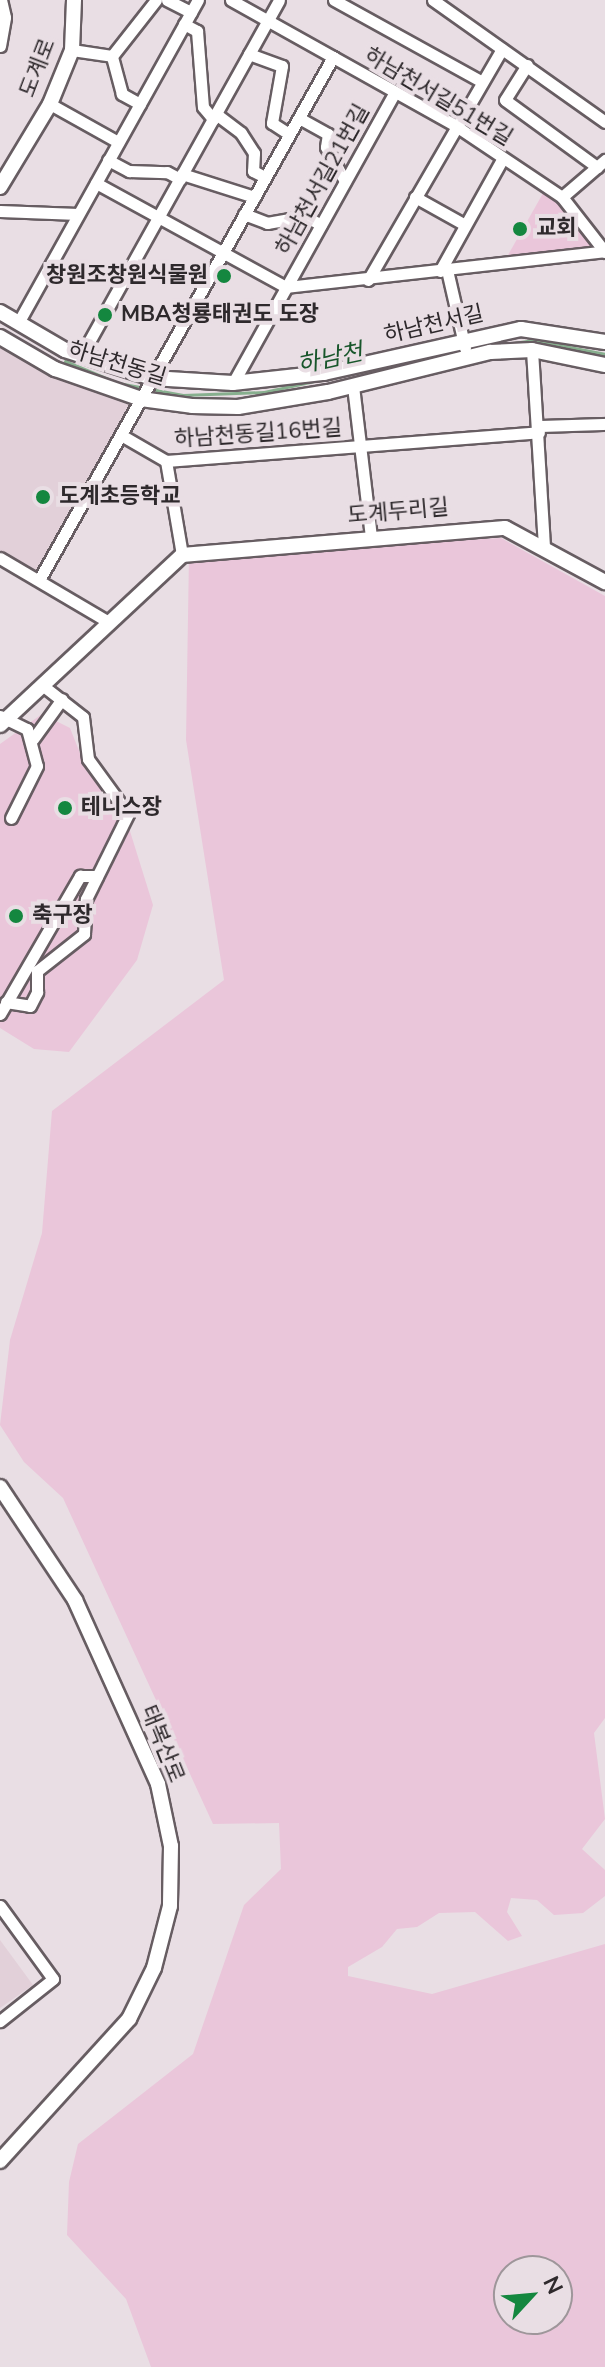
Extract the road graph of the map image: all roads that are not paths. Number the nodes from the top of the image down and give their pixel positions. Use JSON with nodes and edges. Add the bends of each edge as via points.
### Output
{"nodes":[{"id":1,"x":74,"y":0,"type":"edge"},
{"id":2,"x":156,"y":0,"type":"edge"},
{"id":3,"x":167,"y":0,"type":"edge"},
{"id":4,"x":198,"y":0,"type":"edge"},
{"id":5,"x":231,"y":0,"type":"edge"},
{"id":6,"x":279,"y":0,"type":"edge"},
{"id":7,"x":334,"y":0,"type":"edge"},
{"id":8,"x":433,"y":0,"type":"edge"},
{"id":9,"x":4,"y":1,"type":"edge"},
{"id":10,"x":191,"y":12,"type":"junction"},
{"id":11,"x":268,"y":21,"type":"junction"},
{"id":12,"x":184,"y":24,"type":"junction"},
{"id":13,"x":0,"y":46,"type":"edge"},
{"id":14,"x":502,"y":49,"type":"junction"},
{"id":15,"x":72,"y":50,"type":"junction"},
{"id":16,"x":249,"y":54,"type":"junction"},
{"id":17,"x":112,"y":56,"type":"junction"},
{"id":18,"x":333,"y":57,"type":"junction"},
{"id":19,"x":527,"y":65,"type":"junction"},
{"id":20,"x":481,"y":81,"type":"junction"},
{"id":21,"x":395,"y":92,"type":"junction"},
{"id":22,"x":50,"y":104,"type":"junction"},
{"id":23,"x":140,"y":104,"type":"junction"},
{"id":24,"x":214,"y":117,"type":"junction"},
{"id":25,"x":299,"y":118,"type":"junction"},
{"id":26,"x":605,"y":122,"type":"edge"},
{"id":27,"x":456,"y":126,"type":"junction"},
{"id":28,"x":289,"y":134,"type":"junction"},
{"id":29,"x":118,"y":142,"type":"junction"},
{"id":30,"x":503,"y":158,"type":"junction"},
{"id":31,"x":108,"y":160,"type":"junction"},
{"id":32,"x":601,"y":164,"type":"edge"},
{"id":33,"x":4,"y":169,"type":"edge"},
{"id":34,"x":181,"y":176,"type":"junction"},
{"id":35,"x":265,"y":177,"type":"junction"},
{"id":36,"x":345,"y":181,"type":"junction"},
{"id":37,"x":96,"y":183,"type":"junction"},
{"id":38,"x":0,"y":187,"type":"edge"},
{"id":39,"x":254,"y":197,"type":"junction"},
{"id":40,"x":415,"y":197,"type":"junction"},
{"id":41,"x":562,"y":197,"type":"junction"},
{"id":42,"x":0,"y":211,"type":"edge"},
{"id":43,"x":78,"y":214,"type":"junction"},
{"id":44,"x":244,"y":214,"type":"junction"},
{"id":45,"x":158,"y":217,"type":"junction"},
{"id":46,"x":321,"y":225,"type":"junction"},
{"id":47,"x":465,"y":225,"type":"junction"},
{"id":48,"x":223,"y":252,"type":"junction"},
{"id":49,"x":605,"y":252,"type":"edge"},
{"id":50,"x":444,"y":271,"type":"junction"},
{"id":51,"x":368,"y":280,"type":"junction"},
{"id":52,"x":286,"y":287,"type":"junction"},
{"id":53,"x":0,"y":312,"type":"edge"},
{"id":54,"x":18,"y":323,"type":"junction"},
{"id":55,"x":0,"y":337,"type":"edge"},
{"id":56,"x":605,"y":342,"type":"edge"},
{"id":57,"x":65,"y":350,"type":"junction"},
{"id":58,"x":466,"y":350,"type":"junction"},
{"id":59,"x":532,"y":350,"type":"junction"},
{"id":60,"x":81,"y":356,"type":"junction"},
{"id":61,"x":605,"y":365,"type":"edge"},
{"id":62,"x":55,"y":369,"type":"junction"},
{"id":63,"x":151,"y":380,"type":"junction"},
{"id":64,"x":233,"y":383,"type":"junction"},
{"id":65,"x":353,"y":386,"type":"junction"},
{"id":66,"x":142,"y":397,"type":"junction"},
{"id":67,"x":605,"y":424,"type":"edge"},
{"id":68,"x":539,"y":429,"type":"junction"},
{"id":69,"x":121,"y":435,"type":"junction"},
{"id":70,"x":358,"y":446,"type":"junction"},
{"id":71,"x":166,"y":461,"type":"junction"},
{"id":72,"x":371,"y":537,"type":"junction"},
{"id":73,"x":544,"y":546,"type":"junction"},
{"id":74,"x":182,"y":555,"type":"junction"},
{"id":75,"x":0,"y":558,"type":"edge"},
{"id":76,"x":39,"y":580,"type":"junction"},
{"id":77,"x":605,"y":582,"type":"edge"},
{"id":78,"x":107,"y":621,"type":"junction"},
{"id":79,"x":42,"y":685,"type":"junction"},
{"id":80,"x":62,"y":699,"type":"junction"},
{"id":81,"x":2,"y":720,"type":"edge"},
{"id":82,"x":33,"y":739,"type":"junction"},
{"id":83,"x":11,"y":818,"type":"dead end"},
{"id":84,"x":97,"y":876,"type":"junction"},
{"id":85,"x":6,"y":1002,"type":"junction"},
{"id":86,"x":0,"y":1014,"type":"edge"},
{"id":87,"x":0,"y":1487,"type":"edge"},
{"id":88,"x":0,"y":1906,"type":"edge"},
{"id":89,"x":0,"y":2021,"type":"edge"},
{"id":90,"x":0,"y":2161,"type":"edge"}],
"edges":[{"from":1,"to":15,"type":"street","name":"도계로"},
{"from":2,"to":17,"type":"street"},
{"from":3,"to":10,"type":"street"},
{"from":4,"to":10,"type":"street"},
{"from":5,"to":11,"type":"street","name":"하남천서길51번길"},
{"from":6,"to":11,"type":"street"},
{"from":7,"to":20,"type":"street"},
{"from":8,"to":14,"type":"street"},
{"from":9,"to":13,"type":"street"},
{"from":10,"to":12,"type":"street"},
{"from":11,"to":16,"type":"street"},
{"from":11,"to":18,"type":"street","name":"하남천서길51번길"},
{"from":12,"to":23,"type":"street"},
{"from":12,"to":24,"type":"street","via":[[197,31],[203,107]]},
{"from":14,"to":19,"type":"street"},
{"from":14,"to":20,"type":"street"},
{"from":15,"to":17,"type":"street"},
{"from":15,"to":22,"type":"street","name":"도계로"},
{"from":16,"to":24,"type":"street"},
{"from":16,"to":28,"type":"street","via":[[282,66],[272,123]]},
{"from":17,"to":23,"type":"street","via":[[122,94]]},
{"from":18,"to":21,"type":"street","name":"하남천서길51번길"},
{"from":18,"to":25,"type":"street"},
{"from":19,"to":26,"type":"street"},
{"from":19,"to":32,"type":"street","via":[[505,100]]},
{"from":20,"to":27,"type":"street"},
{"from":21,"to":27,"type":"street","name":"하남천서길51번길"},
{"from":21,"to":36,"type":"street","name":"하남천서길21번길"},
{"from":22,"to":29,"type":"street"},
{"from":22,"to":33,"type":"street","name":"도계로"},
{"from":23,"to":29,"type":"street"},
{"from":24,"to":34,"type":"street"},
{"from":24,"to":35,"type":"street","via":[[241,133],[254,153],[253,171]]},
{"from":25,"to":28,"type":"street"},
{"from":25,"to":36,"type":"street","via":[[328,134],[326,147]]},
{"from":27,"to":30,"type":"street","name":"하남천서길51번길"},
{"from":27,"to":40,"type":"street"},
{"from":28,"to":35,"type":"street"},
{"from":29,"to":31,"type":"street"},
{"from":30,"to":41,"type":"street","name":"하남천서길51번길"},
{"from":30,"to":47,"type":"street"},
{"from":31,"to":34,"type":"street","via":[[129,171]]},
{"from":31,"to":37,"type":"street"},
{"from":32,"to":41,"type":"street"},
{"from":33,"to":38,"type":"street","name":"도계로"},
{"from":34,"to":39,"type":"street"},
{"from":34,"to":45,"type":"street"},
{"from":35,"to":39,"type":"street"},
{"from":36,"to":46,"type":"street","name":"하남천서길21번길"},
{"from":37,"to":43,"type":"street"},
{"from":37,"to":45,"type":"street"},
{"from":39,"to":44,"type":"street"},
{"from":40,"to":47,"type":"street"},
{"from":40,"to":51,"type":"street"},
{"from":41,"to":49,"type":"street","name":"하남천서길51번길"},
{"from":42,"to":43,"type":"street"},
{"from":43,"to":54,"type":"street"},
{"from":44,"to":46,"type":"street","via":[[267,223],[305,216]]},
{"from":44,"to":48,"type":"street"},
{"from":45,"to":48,"type":"street"},
{"from":45,"to":60,"type":"street"},
{"from":46,"to":52,"type":"street","name":"하남천서길21번길"},
{"from":47,"to":50,"type":"street"},
{"from":48,"to":52,"type":"street"},
{"from":48,"to":63,"type":"street"},
{"from":49,"to":50,"type":"street","name":"하남천서길21번길"},
{"from":50,"to":51,"type":"street","name":"하남천서길21번길"},
{"from":50,"to":58,"type":"street"},
{"from":51,"to":52,"type":"street","name":"하남천서길21번길"},
{"from":52,"to":64,"type":"street","name":"하남천서길21번길"},
{"from":53,"to":54,"type":"street","name":"하남천서길"},
{"from":54,"to":57,"type":"street","name":"하남천서길"},
{"from":55,"to":62,"type":"street","name":"하남천동길"},
{"from":56,"to":58,"type":"street","name":"하남천서길","via":[[521,329]]},
{"from":57,"to":60,"type":"street","name":"하남천서길"},
{"from":57,"to":62,"type":"street"},
{"from":58,"to":59,"type":"street","name":"하남천동길"},
{"from":58,"to":64,"type":"street","name":"하남천서길"},
{"from":58,"to":65,"type":"street","name":"하남천동길"},
{"from":59,"to":61,"type":"street","name":"하남천동길"},
{"from":59,"to":68,"type":"street"},
{"from":60,"to":63,"type":"street","name":"하남천서길"},
{"from":62,"to":66,"type":"street","name":"하남천동길"},
{"from":63,"to":64,"type":"street","name":"하남천서길"},
{"from":63,"to":66,"type":"street"},
{"from":65,"to":66,"type":"street","name":"하남천동길","via":[[238,407]]},
{"from":65,"to":70,"type":"street"},
{"from":66,"to":69,"type":"street"},
{"from":67,"to":68,"type":"street","name":"하남천동길16번길"},
{"from":68,"to":70,"type":"street","name":"하남천동길16번길"},
{"from":68,"to":73,"type":"street"},
{"from":69,"to":71,"type":"street","name":"하남천동길16번길"},
{"from":69,"to":76,"type":"street"},
{"from":70,"to":71,"type":"street","name":"하남천동길16번길"},
{"from":70,"to":72,"type":"street"},
{"from":71,"to":74,"type":"street"},
{"from":72,"to":73,"type":"street","name":"도계두리길","via":[[505,528]]},
{"from":72,"to":74,"type":"street","name":"도계두리길"},
{"from":73,"to":77,"type":"street","name":"도계두리길"},
{"from":74,"to":78,"type":"street"},
{"from":75,"to":76,"type":"street"},
{"from":76,"to":78,"type":"street"},
{"from":78,"to":79,"type":"street"},
{"from":79,"to":80,"type":"street"},
{"from":79,"to":81,"type":"street"},
{"from":80,"to":82,"type":"street"},
{"from":80,"to":84,"type":"street","via":[[83,717],[88,759],[128,814]]},
{"from":81,"to":82,"type":"street","via":[[27,729]]},
{"from":82,"to":83,"type":"street","via":[[37,766]]},
{"from":84,"to":85,"type":"street","via":[[80,876]]},
{"from":84,"to":85,"type":"street","via":[[86,899],[84,934],[37,971],[37,992],[30,1006]]},
{"from":85,"to":86,"type":"street"},
{"from":87,"to":90,"type":"street","name":"태복산로","via":[[75,1600],[158,1784],[171,1846],[170,1906],[154,1968],[129,2019]]},
{"from":88,"to":89,"type":"street","via":[[53,1979]]}]}
